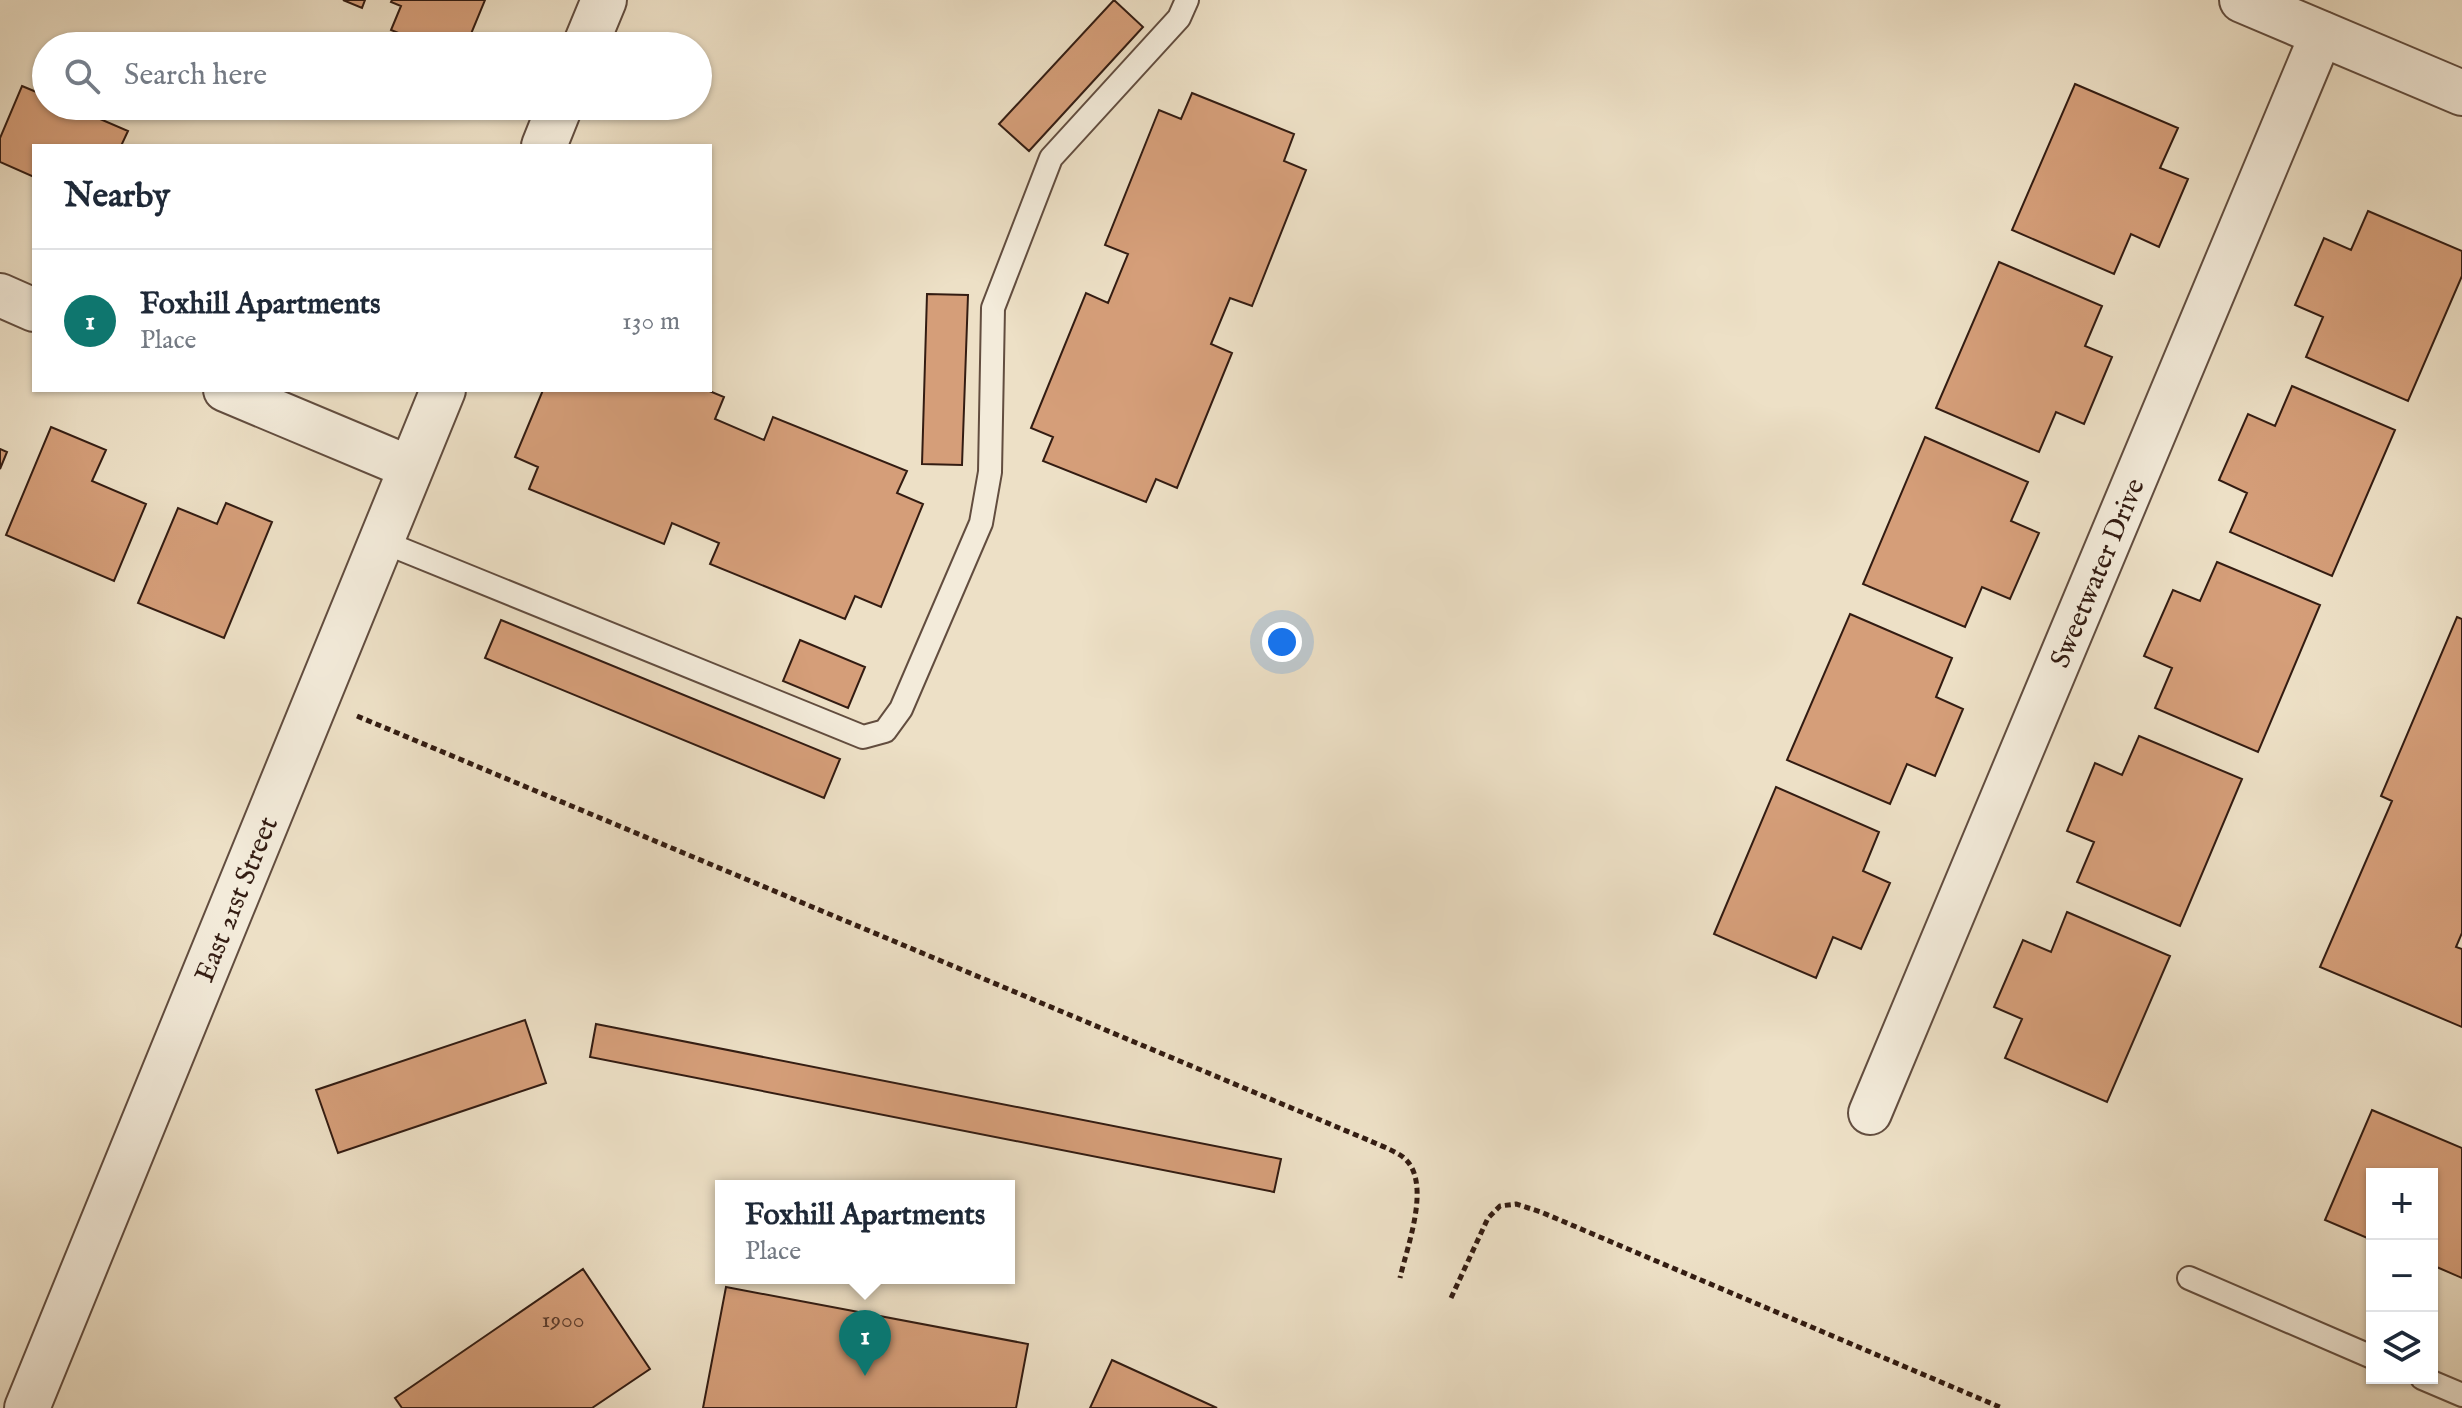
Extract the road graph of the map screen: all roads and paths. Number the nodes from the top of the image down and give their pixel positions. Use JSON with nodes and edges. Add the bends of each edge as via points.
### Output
{"nodes":[{"id":1,"x":604,"y":0,"type":"edge"},
{"id":2,"x":1187,"y":0,"type":"edge"},
{"id":3,"x":2242,"y":0,"type":"edge"},
{"id":4,"x":591,"y":32,"type":"edge"},
{"id":5,"x":2322,"y":33,"type":"junction"},
{"id":6,"x":2462,"y":93,"type":"edge"},
{"id":7,"x":554,"y":120,"type":"edge"},
{"id":8,"x":545,"y":144,"type":"edge"},
{"id":9,"x":0,"y":295,"type":"edge"},
{"id":10,"x":32,"y":309,"type":"edge"},
{"id":11,"x":230,"y":392,"type":"edge"},
{"id":12,"x":442,"y":392,"type":"edge"},
{"id":13,"x":411,"y":468,"type":"junction"},
{"id":14,"x":381,"y":541,"type":"junction"},
{"id":15,"x":316,"y":698,"type":"junction"},
{"id":16,"x":1870,"y":1113,"type":"dead end"},
{"id":17,"x":1400,"y":1278,"type":"dead end"},
{"id":18,"x":2189,"y":1278,"type":"dead end"},
{"id":19,"x":1451,"y":1298,"type":"dead end"},
{"id":20,"x":2366,"y":1354,"type":"edge"},
{"id":21,"x":2436,"y":1384,"type":"edge"},
{"id":22,"x":2462,"y":1395,"type":"edge"},
{"id":23,"x":27,"y":1408,"type":"edge"},
{"id":24,"x":2002,"y":1408,"type":"edge"}],
"edges":[{"from":1,"to":4,"type":"street"},
{"from":2,"to":14,"type":"lane","via":[[1179,18],[1051,158],[993,308],[990,472],[981,523],[901,709],[885,731],[863,737]]},
{"from":3,"to":5,"type":"street"},
{"from":5,"to":6,"type":"street"},
{"from":5,"to":16,"type":"street","name":"Sweetwater Drive"},
{"from":7,"to":8,"type":"street"},
{"from":9,"to":10,"type":"street"},
{"from":11,"to":13,"type":"street"},
{"from":12,"to":13,"type":"street","name":"East 21st Street"},
{"from":13,"to":14,"type":"street","name":"East 21st Street"},
{"from":14,"to":15,"type":"street","name":"East 21st Street"},
{"from":15,"to":17,"type":"path","via":[[1403,1157],[1417,1174],[1418,1200]]},
{"from":15,"to":23,"type":"street","name":"East 21st Street"},
{"from":18,"to":20,"type":"lane"},
{"from":19,"to":24,"type":"path","via":[[1488,1218],[1500,1206],[1516,1204]]},
{"from":21,"to":22,"type":"lane"}]}
